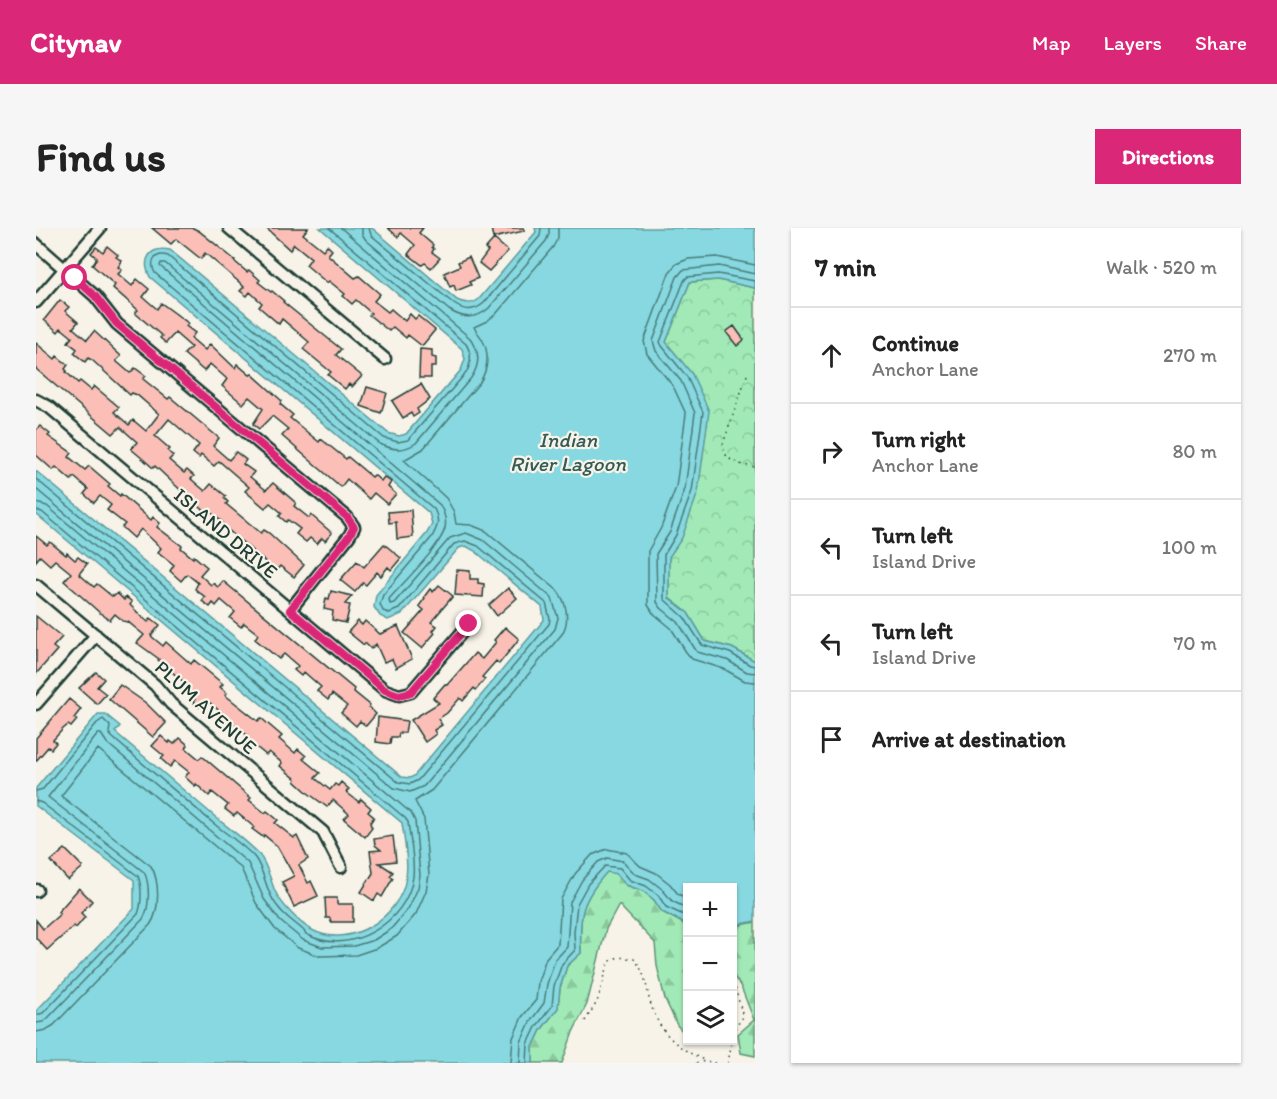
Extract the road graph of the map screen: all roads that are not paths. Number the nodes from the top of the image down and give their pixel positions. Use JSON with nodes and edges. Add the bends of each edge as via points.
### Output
{"nodes":[{"id":1,"x":100,"y":228,"type":"edge"},
{"id":2,"x":229,"y":228,"type":"edge"},
{"id":3,"x":36,"y":244,"type":"edge"},
{"id":4,"x":64,"y":268,"type":"junction"},
{"id":5,"x":36,"y":302,"type":"edge"},
{"id":6,"x":385,"y":359,"type":"dead end"},
{"id":7,"x":36,"y":400,"type":"edge"},
{"id":8,"x":36,"y":585,"type":"edge"},
{"id":9,"x":290,"y":610,"type":"junction"},
{"id":10,"x":469,"y":624,"type":"dead end"},
{"id":11,"x":96,"y":634,"type":"junction"},
{"id":12,"x":36,"y":704,"type":"edge"},
{"id":13,"x":341,"y":867,"type":"dead end"}],
"edges":[{"from":1,"to":4,"type":"street"},
{"from":2,"to":6,"type":"street"},
{"from":3,"to":4,"type":"street"},
{"from":4,"to":5,"type":"street"},
{"from":4,"to":9,"type":"street","via":[[95,296],[117,324],[347,517],[354,527]]},
{"from":7,"to":9,"type":"street","name":"ISLAND DRIVE"},
{"from":8,"to":11,"type":"street","name":"PLUM AVENUE"},
{"from":9,"to":10,"type":"street","name":"ISLAND DRIVE","via":[[385,690],[399,695],[411,692]]},
{"from":11,"to":12,"type":"street"},
{"from":11,"to":13,"type":"street","name":"PLUM AVENUE","via":[[171,704],[323,832]]}]}
